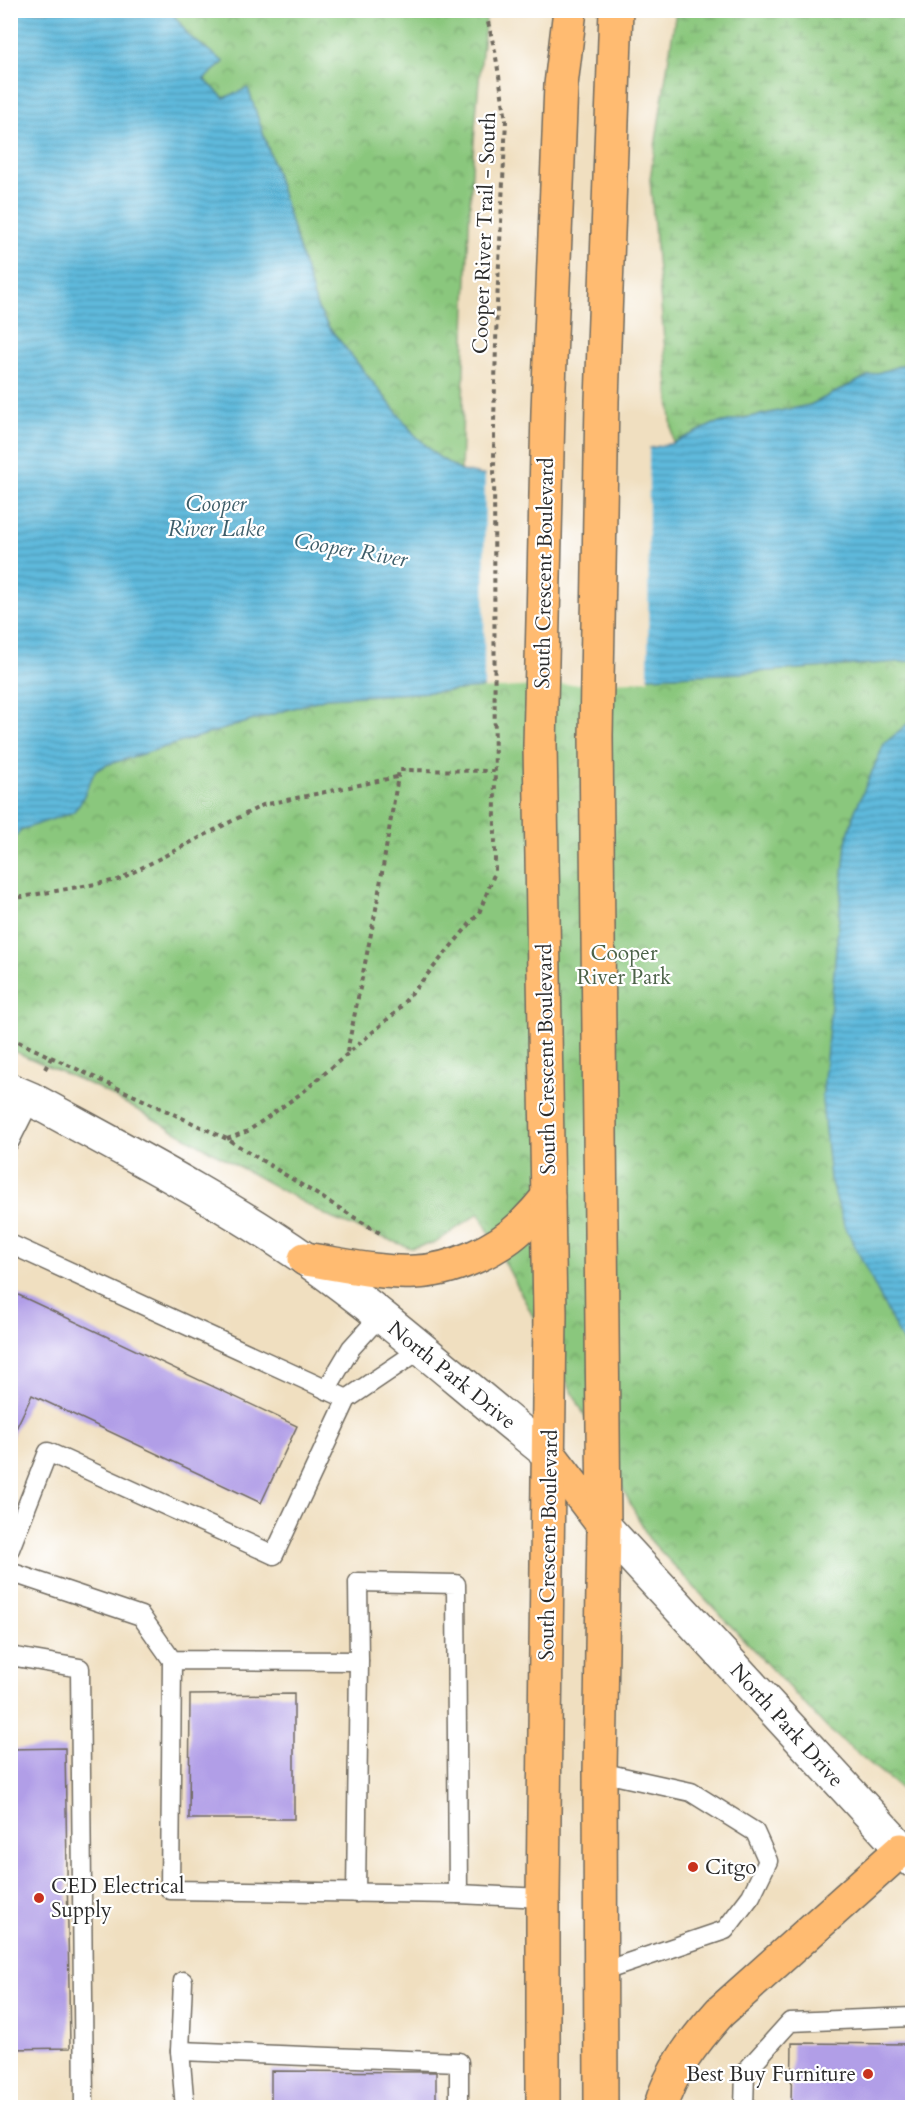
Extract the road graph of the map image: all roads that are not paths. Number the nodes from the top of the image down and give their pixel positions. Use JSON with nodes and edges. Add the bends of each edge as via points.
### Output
{"nodes":[{"id":1,"x":570,"y":10,"type":"edge"},
{"id":2,"x":616,"y":10,"type":"edge"},
{"id":3,"x":21,"y":1095,"type":"edge"},
{"id":4,"x":10,"y":1141,"type":"edge"},
{"id":5,"x":548,"y":1197,"type":"junction"},
{"id":6,"x":10,"y":1245,"type":"edge"},
{"id":7,"x":304,"y":1259,"type":"junction"},
{"id":8,"x":380,"y":1316,"type":"junction"},
{"id":9,"x":421,"y":1349,"type":"junction"},
{"id":10,"x":326,"y":1390,"type":"junction"},
{"id":11,"x":346,"y":1400,"type":"junction"},
{"id":12,"x":549,"y":1454,"type":"junction"},
{"id":13,"x":604,"y":1526,"type":"junction"},
{"id":14,"x":10,"y":1550,"type":"edge"},
{"id":15,"x":10,"y":1572,"type":"edge"},
{"id":16,"x":10,"y":1656,"type":"edge"},
{"id":17,"x":172,"y":1660,"type":"junction"},
{"id":18,"x":359,"y":1661,"type":"junction"},
{"id":19,"x":600,"y":1772,"type":"junction"},
{"id":20,"x":907,"y":1855,"type":"edge"},
{"id":21,"x":356,"y":1893,"type":"junction"},
{"id":22,"x":458,"y":1894,"type":"junction"},
{"id":23,"x":543,"y":1898,"type":"junction"},
{"id":24,"x":601,"y":1972,"type":"junction"},
{"id":25,"x":183,"y":1981,"type":"dead end"},
{"id":26,"x":912,"y":2017,"type":"edge"},
{"id":27,"x":180,"y":2051,"type":"junction"},
{"id":28,"x":84,"y":2108,"type":"edge"},
{"id":29,"x":185,"y":2108,"type":"edge"},
{"id":30,"x":459,"y":2108,"type":"edge"},
{"id":31,"x":543,"y":2108,"type":"edge"},
{"id":32,"x":601,"y":2108,"type":"edge"},
{"id":33,"x":660,"y":2108,"type":"edge"},
{"id":34,"x":744,"y":2108,"type":"edge"}],
"edges":[{"from":1,"to":5,"type":"highway","name":"South Crescent Boulevard","via":[[561,85],[540,745]]},
{"from":2,"to":13,"type":"highway","via":[[602,401],[596,736]]},
{"from":3,"to":4,"type":"lane"},
{"from":3,"to":7,"type":"street","name":"North Park Drive","via":[[194,1188]]},
{"from":5,"to":7,"type":"highway","via":[[522,1227],[476,1258],[438,1269],[393,1272]]},
{"from":5,"to":12,"type":"highway","name":"South Crescent Boulevard"},
{"from":6,"to":10,"type":"lane"},
{"from":7,"to":8,"type":"street","name":"North Park Drive"},
{"from":8,"to":9,"type":"street","name":"North Park Drive"},
{"from":8,"to":10,"type":"lane","via":[[351,1348]]},
{"from":9,"to":11,"type":"lane"},
{"from":9,"to":12,"type":"street","name":"North Park Drive"},
{"from":10,"to":11,"type":"lane"},
{"from":11,"to":14,"type":"lane","via":[[274,1555],[48,1452]]},
{"from":12,"to":13,"type":"highway","name":"North Park Drive"},
{"from":12,"to":23,"type":"highway","name":"South Crescent Boulevard"},
{"from":13,"to":19,"type":"highway"},
{"from":13,"to":20,"type":"street","name":"North Park Drive"},
{"from":15,"to":17,"type":"lane","via":[[141,1616]]},
{"from":16,"to":28,"type":"lane","via":[[80,1668]]},
{"from":17,"to":18,"type":"lane"},
{"from":17,"to":21,"type":"lane","via":[[170,1890]]},
{"from":18,"to":21,"type":"lane"},
{"from":18,"to":22,"type":"lane","via":[[358,1582],[456,1584]]},
{"from":19,"to":24,"type":"highway"},
{"from":19,"to":24,"type":"lane","via":[[691,1792],[755,1832],[768,1861],[751,1896],[725,1930]]},
{"from":20,"to":33,"type":"highway","via":[[720,2012],[678,2065]]},
{"from":21,"to":22,"type":"lane"},
{"from":22,"to":23,"type":"lane"},
{"from":23,"to":31,"type":"highway","name":"South Crescent Boulevard"},
{"from":24,"to":32,"type":"highway"},
{"from":25,"to":27,"type":"lane"},
{"from":26,"to":34,"type":"lane","via":[[790,2022],[745,2072]]},
{"from":27,"to":29,"type":"lane"},
{"from":27,"to":30,"type":"lane","via":[[459,2062]]}]}
